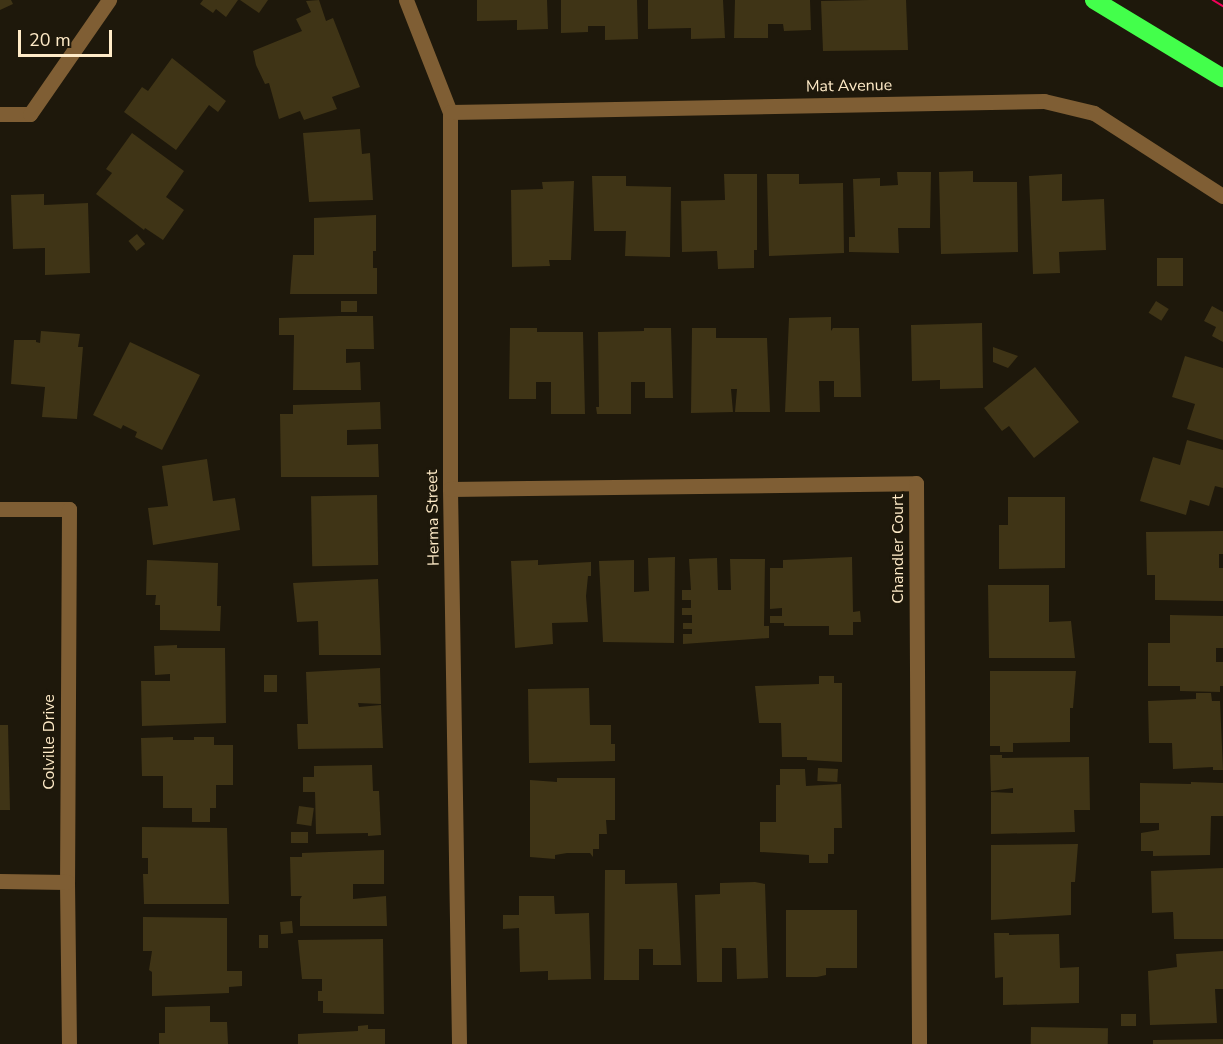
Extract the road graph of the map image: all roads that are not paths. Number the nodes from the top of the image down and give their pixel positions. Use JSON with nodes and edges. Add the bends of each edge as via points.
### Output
{"nodes":[{"id":1,"x":109,"y":0,"type":"edge"},
{"id":2,"x":406,"y":0,"type":"edge"},
{"id":3,"x":1094,"y":0,"type":"edge"},
{"id":4,"x":1223,"y":78,"type":"edge"},
{"id":5,"x":450,"y":112,"type":"junction"},
{"id":6,"x":0,"y":114,"type":"edge"},
{"id":7,"x":1223,"y":196,"type":"edge"},
{"id":8,"x":450,"y":489,"type":"junction"},
{"id":9,"x":0,"y":509,"type":"edge"},
{"id":10,"x":0,"y":881,"type":"edge"},
{"id":11,"x":66,"y":882,"type":"junction"},
{"id":12,"x":69,"y":1044,"type":"edge"},
{"id":13,"x":459,"y":1044,"type":"edge"},
{"id":14,"x":919,"y":1044,"type":"edge"}],
"edges":[{"from":1,"to":6,"type":"street","via":[[30,114]]},
{"from":2,"to":5,"type":"street","name":"Herma Street"},
{"from":3,"to":4,"type":"highway"},
{"from":5,"to":7,"type":"street","name":"Mat Avenue","via":[[1044,101],[1094,113]]},
{"from":5,"to":8,"type":"street","name":"Herma Street"},
{"from":8,"to":13,"type":"street","name":"Herma Street"},
{"from":8,"to":14,"type":"street","name":"Chandler Court","via":[[916,483]]},
{"from":9,"to":11,"type":"street","name":"Colville Drive","via":[[69,509]]},
{"from":10,"to":11,"type":"street"},
{"from":11,"to":12,"type":"street","name":"Colville Drive"}]}
